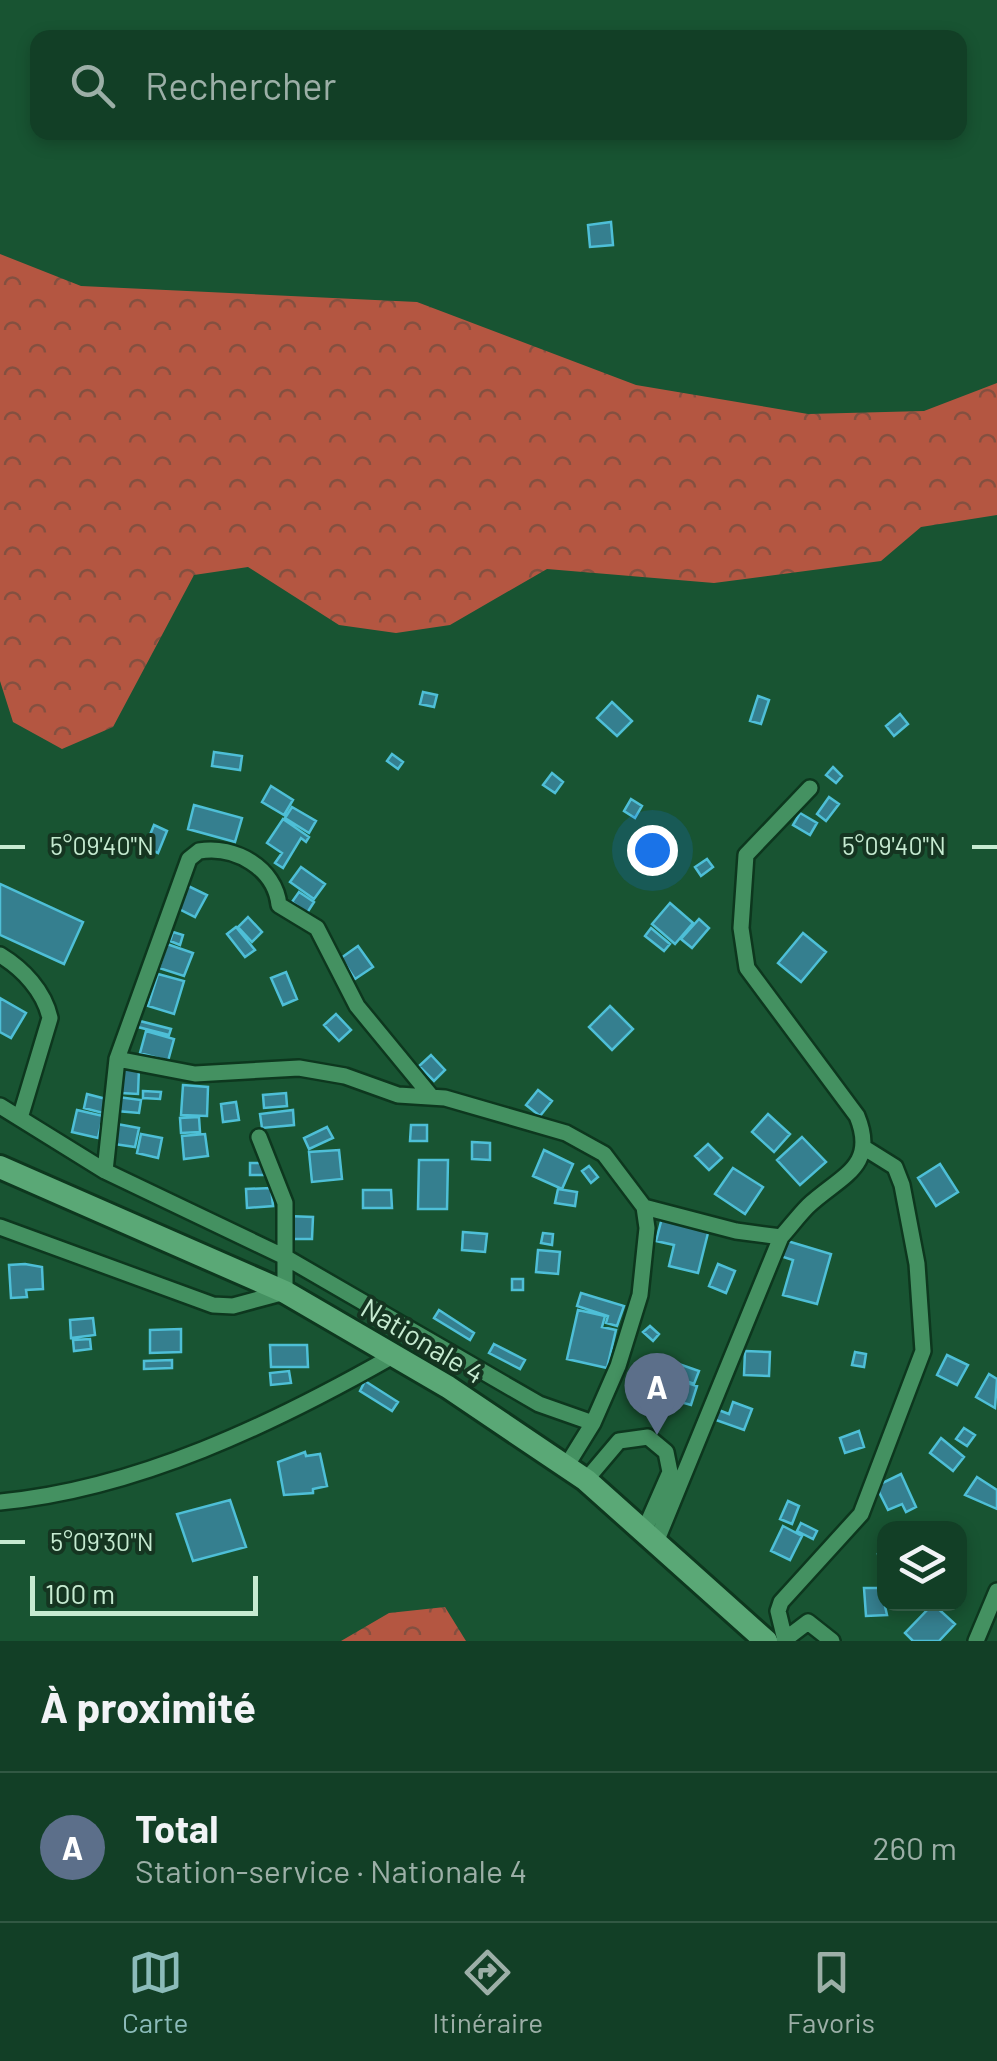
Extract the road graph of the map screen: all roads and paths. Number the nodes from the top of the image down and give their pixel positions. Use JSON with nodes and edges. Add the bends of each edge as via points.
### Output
{"nodes":[{"id":1,"x":810,"y":788,"type":"dead end"},
{"id":2,"x":0,"y":955,"type":"edge"},
{"id":3,"x":118,"y":1058,"type":"junction"},
{"id":4,"x":431,"y":1096,"type":"junction"},
{"id":5,"x":0,"y":1106,"type":"edge"},
{"id":6,"x":20,"y":1118,"type":"junction"},
{"id":7,"x":260,"y":1137,"type":"dead end"},
{"id":8,"x":863,"y":1147,"type":"junction"},
{"id":9,"x":0,"y":1167,"type":"edge"},
{"id":10,"x":105,"y":1170,"type":"junction"},
{"id":11,"x":644,"y":1207,"type":"junction"},
{"id":12,"x":0,"y":1227,"type":"edge"},
{"id":13,"x":782,"y":1237,"type":"junction"},
{"id":14,"x":284,"y":1257,"type":"junction"},
{"id":15,"x":284,"y":1292,"type":"junction"},
{"id":16,"x":391,"y":1356,"type":"junction"},
{"id":17,"x":593,"y":1423,"type":"junction"},
{"id":18,"x":576,"y":1472,"type":"junction"},
{"id":19,"x":0,"y":1502,"type":"edge"},
{"id":20,"x":651,"y":1534,"type":"junction"},
{"id":21,"x":997,"y":1590,"type":"edge"},
{"id":22,"x":778,"y":1640,"type":"edge"},
{"id":23,"x":832,"y":1641,"type":"edge"},
{"id":24,"x":976,"y":1641,"type":"edge"}],
"edges":[{"from":1,"to":8,"type":"street","via":[[746,855],[742,943],[747,968],[857,1116]]},
{"from":2,"to":6,"type":"street","via":[[19,966],[50,1018]]},
{"from":3,"to":4,"type":"street","via":[[195,1074],[299,1068],[398,1095]]},
{"from":3,"to":4,"type":"street","via":[[189,859],[210,849],[246,858],[271,876],[279,904],[317,928],[358,1006]]},
{"from":3,"to":10,"type":"street"},
{"from":4,"to":11,"type":"street","via":[[566,1133],[604,1154]]},
{"from":5,"to":6,"type":"street"},
{"from":6,"to":10,"type":"street"},
{"from":7,"to":14,"type":"street","via":[[285,1202]]},
{"from":8,"to":13,"type":"street","via":[[846,1177]]},
{"from":8,"to":22,"type":"street","via":[[895,1167],[902,1185],[924,1350],[861,1514],[781,1602]]},
{"from":9,"to":15,"type":"highway","name":"Nationale 4"},
{"from":10,"to":14,"type":"street"},
{"from":11,"to":13,"type":"street"},
{"from":11,"to":17,"type":"street","via":[[640,1295]]},
{"from":12,"to":15,"type":"street","via":[[213,1305]]},
{"from":13,"to":20,"type":"street"},
{"from":14,"to":15,"type":"street"},
{"from":14,"to":17,"type":"street","via":[[539,1404]]},
{"from":15,"to":16,"type":"highway","name":"Nationale 4"},
{"from":16,"to":18,"type":"highway","name":"Nationale 4"},
{"from":16,"to":19,"type":"street","via":[[314,1400],[172,1458],[105,1482]]},
{"from":17,"to":18,"type":"street"},
{"from":18,"to":20,"type":"highway","name":"Nationale 4"},
{"from":18,"to":20,"type":"street","via":[[620,1441],[648,1437],[666,1452],[670,1472]]},
{"from":20,"to":22,"type":"highway","name":"Nationale 4"},
{"from":21,"to":24,"type":"street"},
{"from":22,"to":23,"type":"street","via":[[808,1622]]}]}
